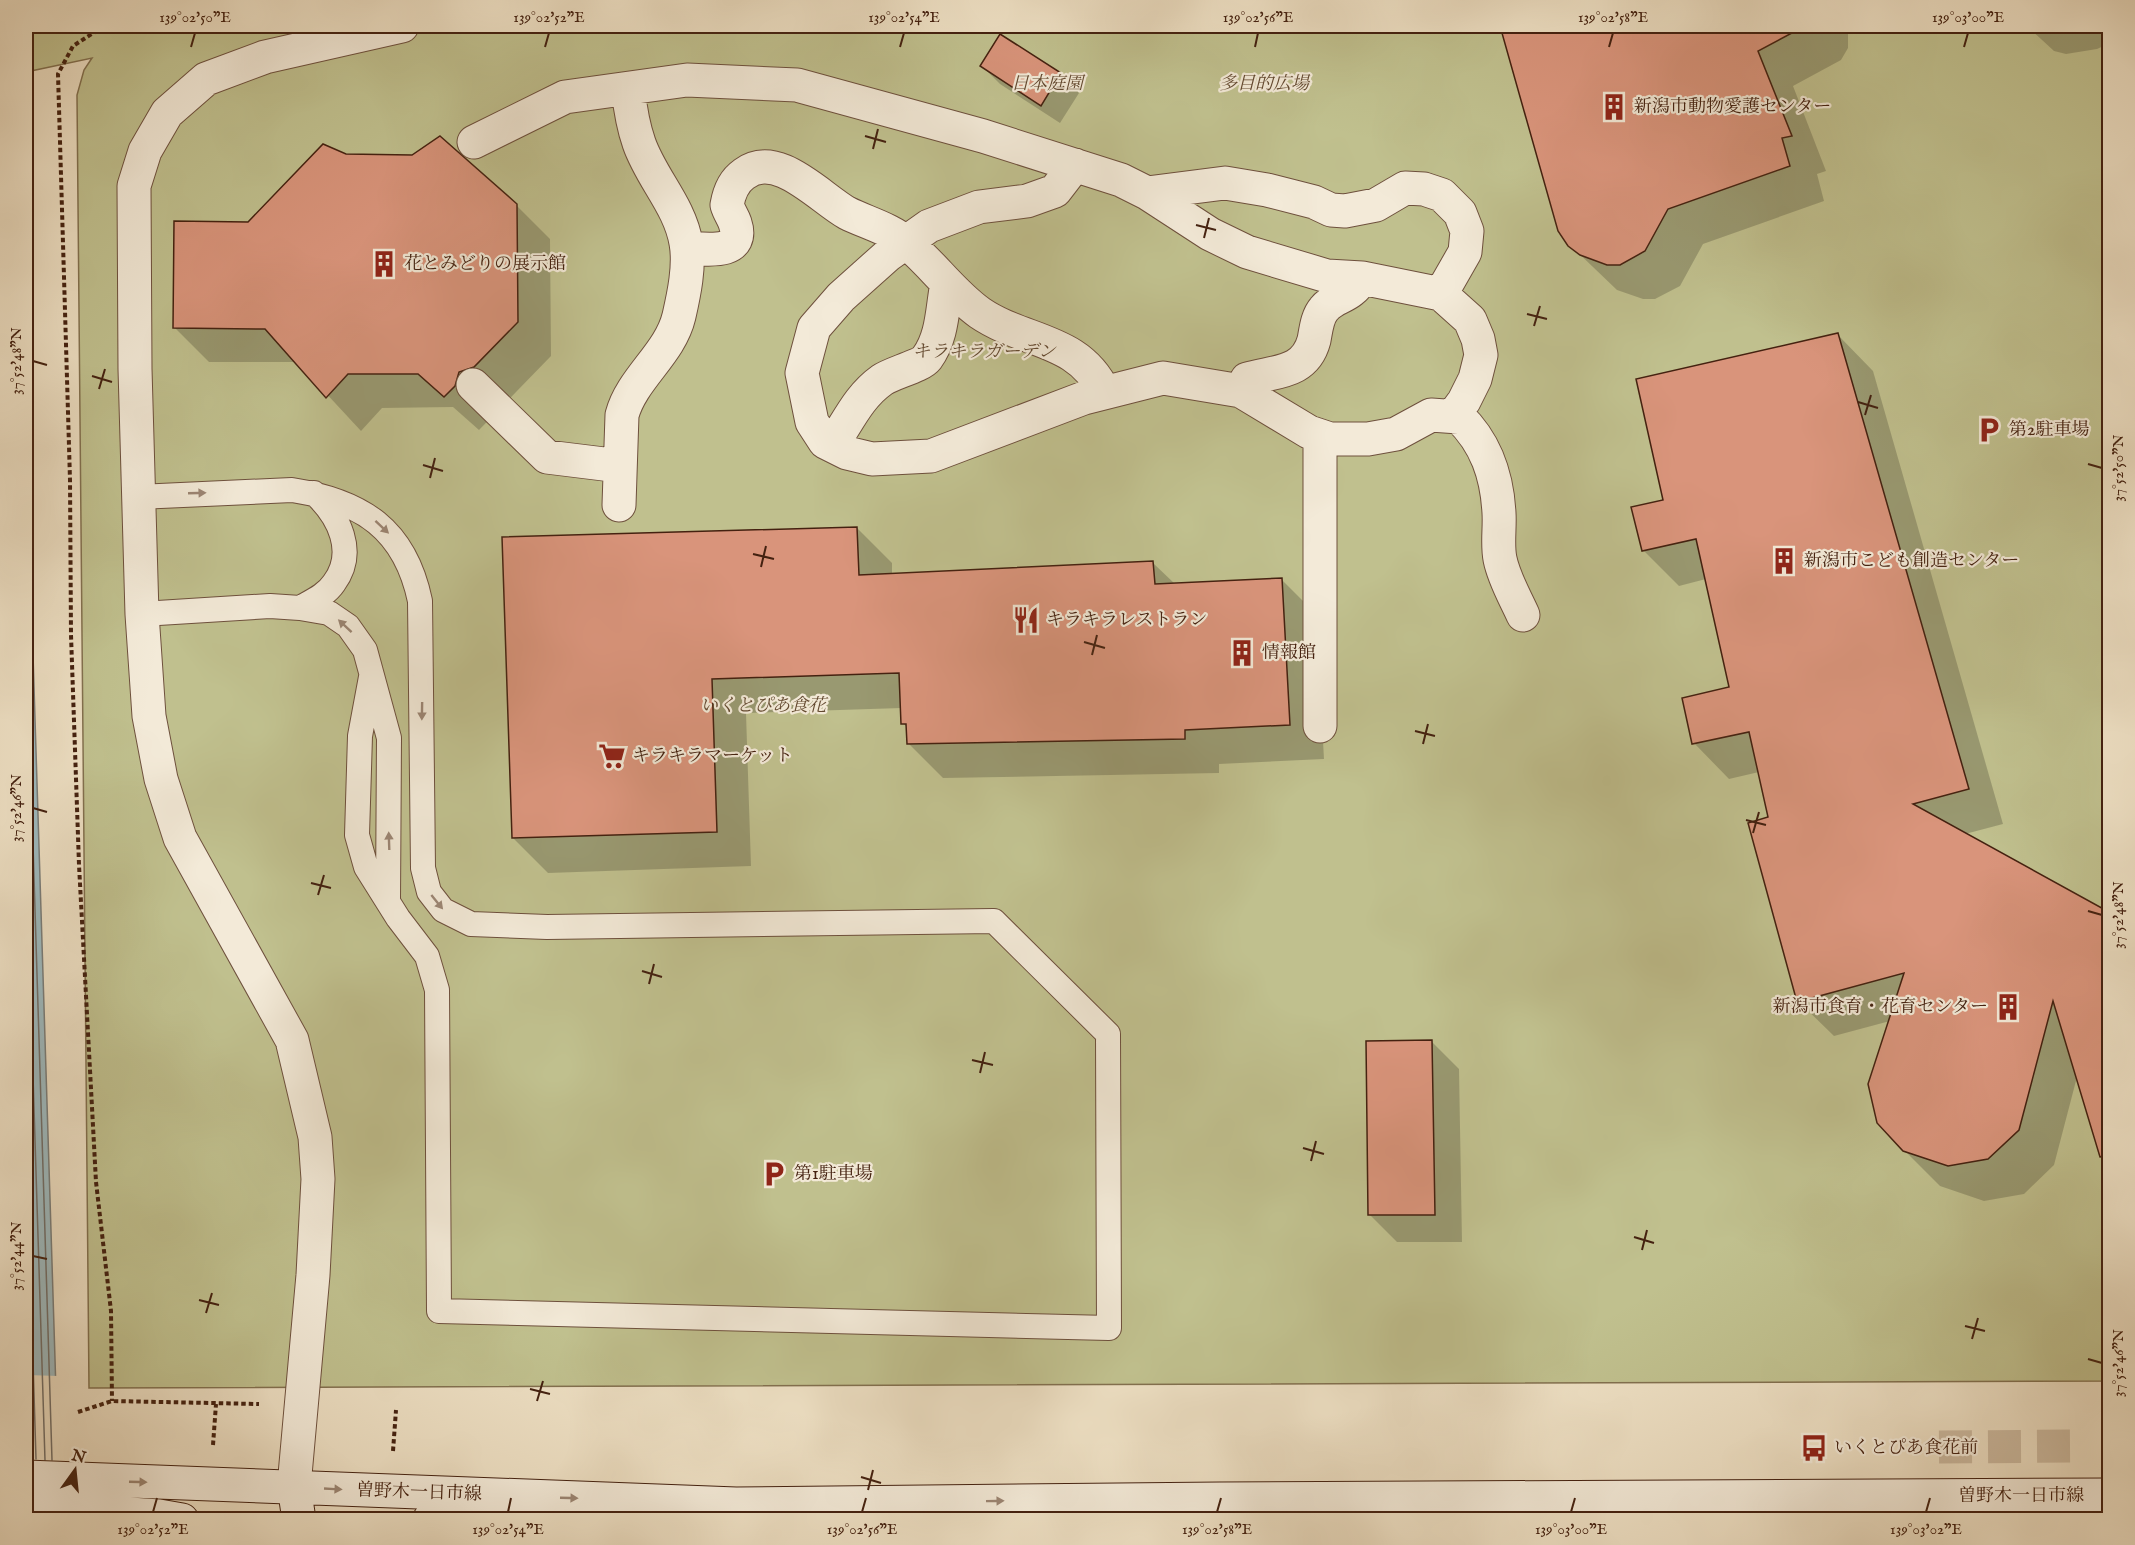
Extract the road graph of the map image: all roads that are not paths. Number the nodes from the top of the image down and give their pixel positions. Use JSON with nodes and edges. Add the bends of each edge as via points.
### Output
{"nodes":[{"id":1,"x":402,"y":26,"type":"edge"},
{"id":2,"x":628,"y":89,"type":"junction"},
{"id":3,"x":474,"y":141,"type":"dead end"},
{"id":4,"x":1075,"y":165,"type":"junction"},
{"id":5,"x":1147,"y":193,"type":"junction"},
{"id":6,"x":906,"y":242,"type":"junction"},
{"id":7,"x":687,"y":248,"type":"junction"},
{"id":8,"x":1362,"y":278,"type":"junction"},
{"id":9,"x":947,"y":284,"type":"junction"},
{"id":10,"x":1441,"y":294,"type":"junction"},
{"id":11,"x":473,"y":385,"type":"dead end"},
{"id":12,"x":1241,"y":390,"type":"junction"},
{"id":13,"x":1104,"y":392,"type":"junction"},
{"id":14,"x":1453,"y":416,"type":"junction"},
{"id":15,"x":1320,"y":436,"type":"junction"},
{"id":16,"x":832,"y":445,"type":"junction"},
{"id":17,"x":620,"y":466,"type":"junction"},
{"id":18,"x":314,"y":493,"type":"junction"},
{"id":19,"x":138,"y":497,"type":"junction"},
{"id":20,"x":620,"y":505,"type":"dead end"},
{"id":21,"x":300,"y":608,"type":"junction"},
{"id":22,"x":142,"y":614,"type":"junction"},
{"id":23,"x":1523,"y":615,"type":"dead end"},
{"id":24,"x":1320,"y":726,"type":"dead end"},
{"id":25,"x":26,"y":1477,"type":"edge"},
{"id":26,"x":294,"y":1486,"type":"junction"},
{"id":27,"x":79,"y":1495,"type":"junction"},
{"id":28,"x":2109,"y":1495,"type":"edge"},
{"id":29,"x":518,"y":1497,"type":"junction"},
{"id":30,"x":26,"y":1507,"type":"edge"},
{"id":31,"x":182,"y":1520,"type":"edge"},
{"id":32,"x":292,"y":1520,"type":"edge"},
{"id":33,"x":299,"y":1520,"type":"edge"},
{"id":34,"x":429,"y":1520,"type":"edge"}],
"edges":[{"from":1,"to":19,"type":"street","via":[[265,57],[207,79],[167,113],[145,151],[134,186]]},
{"from":2,"to":3,"type":"street","via":[[565,97]]},
{"from":2,"to":4,"type":"street","via":[[687,80],[797,85]]},
{"from":2,"to":7,"type":"street","via":[[639,145],[680,222]]},
{"from":4,"to":5,"type":"street"},
{"from":4,"to":6,"type":"street","via":[[1054,192],[1026,201],[979,207],[929,226]]},
{"from":5,"to":8,"type":"street","via":[[1246,252],[1328,276]]},
{"from":5,"to":10,"type":"street","via":[[1225,183],[1345,211],[1376,205],[1405,188],[1442,195],[1460,213],[1467,231],[1465,252]]},
{"from":6,"to":7,"type":"street","via":[[847,212],[785,171],[765,166],[742,175],[729,195],[727,205],[736,235],[733,244],[723,250]]},
{"from":6,"to":9,"type":"street"},
{"from":6,"to":16,"type":"street","via":[[841,297],[814,328],[802,373],[812,422],[825,442]]},
{"from":7,"to":17,"type":"street","via":[[678,319],[625,403]]},
{"from":8,"to":10,"type":"street"},
{"from":8,"to":12,"type":"street","via":[[1356,288],[1323,310],[1306,358],[1287,371],[1247,379]]},
{"from":9,"to":13,"type":"street","via":[[993,322],[1064,349],[1096,376]]},
{"from":9,"to":16,"type":"street","via":[[935,345],[925,361],[881,380],[859,401]]},
{"from":10,"to":14,"type":"street","via":[[1470,320],[1481,355],[1475,379]]},
{"from":11,"to":17,"type":"street","via":[[547,457]]},
{"from":12,"to":13,"type":"street","via":[[1163,378]]},
{"from":12,"to":15,"type":"street"},
{"from":13,"to":16,"type":"street","via":[[932,456],[872,459]]},
{"from":14,"to":15,"type":"street","via":[[1431,415],[1396,434],[1368,439]]},
{"from":14,"to":23,"type":"street","via":[[1473,430],[1487,454],[1495,478],[1500,558]]},
{"from":15,"to":24,"type":"street"},
{"from":17,"to":20,"type":"street"},
{"from":19,"to":18,"type":"lane","one_way":true,"via":[[292,490]]},
{"from":18,"to":21,"type":"lane","via":[[338,520],[345,549],[334,583]]},
{"from":18,"to":21,"type":"lane","one_way":true,"via":[[361,510],[382,526],[398,544],[416,583],[423,675],[423,868],[429,892],[443,910],[471,924],[506,927],[994,921],[1108,1034],[1109,1328],[439,1311],[437,990],[427,956],[366,867],[357,835],[360,736],[371,677],[365,650],[348,626],[329,613]]},
{"from":19,"to":22,"type":"street"},
{"from":21,"to":22,"type":"lane","via":[[270,606]]},
{"from":22,"to":26,"type":"street","via":[[149,716],[161,779],[180,838],[292,1040],[315,1137],[318,1179],[313,1275]]},
{"from":25,"to":27,"type":"street","name":"曽野木一日市線"},
{"from":27,"to":26,"type":"street","name":"曽野木一日市線","one_way":true},
{"from":26,"to":29,"type":"street","name":"曽野木一日市線","one_way":true},
{"from":26,"to":32,"type":"street"},
{"from":26,"to":33,"type":"street"},
{"from":27,"to":30,"type":"street"},
{"from":27,"to":31,"type":"street"},
{"from":29,"to":28,"type":"street","name":"曽野木一日市線","one_way":true,"via":[[736,1504]]},
{"from":29,"to":34,"type":"street"}]}
